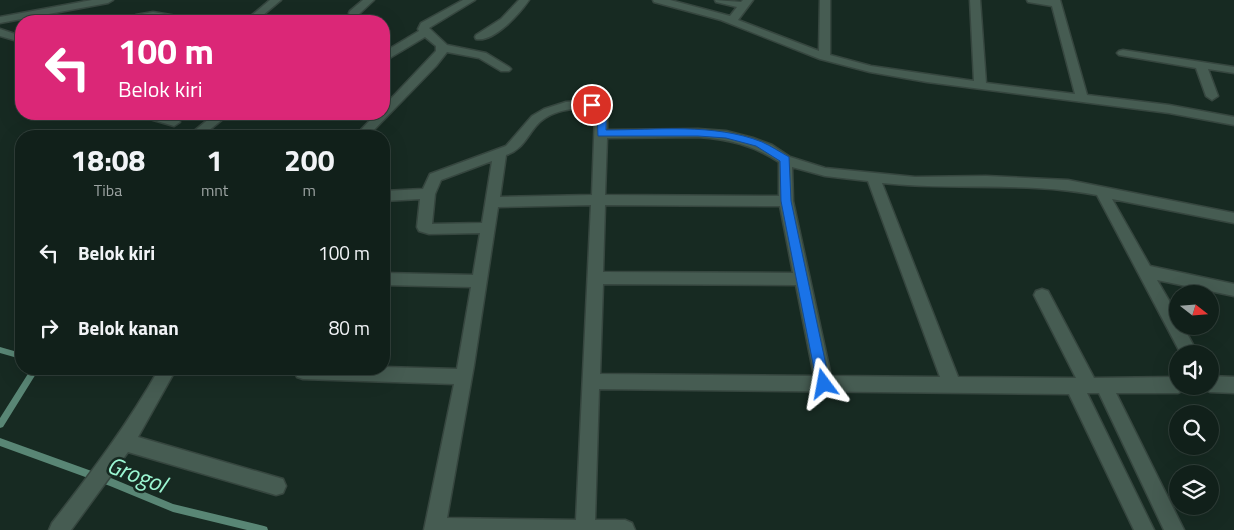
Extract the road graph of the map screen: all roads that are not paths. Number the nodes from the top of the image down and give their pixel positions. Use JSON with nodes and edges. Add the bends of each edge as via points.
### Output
{"nodes":[{"id":1,"x":108,"y":0,"type":"edge"},
{"id":2,"x":276,"y":0,"type":"edge"},
{"id":3,"x":369,"y":0,"type":"edge"},
{"id":4,"x":470,"y":0,"type":"edge"},
{"id":5,"x":524,"y":0,"type":"edge"},
{"id":6,"x":658,"y":0,"type":"edge"},
{"id":7,"x":720,"y":0,"type":"edge"},
{"id":8,"x":825,"y":0,"type":"edge"},
{"id":9,"x":975,"y":0,"type":"edge"},
{"id":10,"x":1032,"y":0,"type":"edge"},
{"id":11,"x":1055,"y":2,"type":"edge"},
{"id":12,"x":746,"y":3,"type":"edge"},
{"id":13,"x":354,"y":13,"type":"dead end"},
{"id":14,"x":27,"y":15,"type":"edge"},
{"id":15,"x":257,"y":15,"type":"edge"},
{"id":16,"x":15,"y":17,"type":"edge"},
{"id":17,"x":0,"y":20,"type":"edge"},
{"id":18,"x":732,"y":20,"type":"junction"},
{"id":19,"x":0,"y":32,"type":"edge"},
{"id":20,"x":425,"y":32,"type":"junction"},
{"id":21,"x":15,"y":37,"type":"edge"},
{"id":22,"x":480,"y":37,"type":"dead end"},
{"id":23,"x":443,"y":48,"type":"junction"},
{"id":24,"x":390,"y":53,"type":"edge"},
{"id":25,"x":1123,"y":53,"type":"dead end"},
{"id":26,"x":824,"y":56,"type":"junction"},
{"id":27,"x":1201,"y":65,"type":"junction"},
{"id":28,"x":505,"y":69,"type":"dead end"},
{"id":29,"x":1234,"y":70,"type":"edge"},
{"id":30,"x":980,"y":86,"type":"junction"},
{"id":31,"x":1212,"y":96,"type":"dead end"},
{"id":32,"x":1082,"y":99,"type":"junction"},
{"id":33,"x":390,"y":106,"type":"edge"},
{"id":34,"x":167,"y":120,"type":"edge"},
{"id":35,"x":215,"y":120,"type":"edge"},
{"id":36,"x":376,"y":120,"type":"edge"},
{"id":37,"x":1234,"y":121,"type":"edge"},
{"id":38,"x":174,"y":122,"type":"dead end"},
{"id":39,"x":202,"y":130,"type":"edge"},
{"id":40,"x":367,"y":130,"type":"edge"},
{"id":41,"x":601,"y":134,"type":"junction"},
{"id":42,"x":500,"y":154,"type":"junction"},
{"id":43,"x":785,"y":160,"type":"junction"},
{"id":44,"x":874,"y":179,"type":"junction"},
{"id":45,"x":1101,"y":191,"type":"junction"},
{"id":46,"x":428,"y":194,"type":"junction"},
{"id":47,"x":390,"y":196,"type":"edge"},
{"id":48,"x":597,"y":200,"type":"junction"},
{"id":49,"x":786,"y":201,"type":"junction"},
{"id":50,"x":494,"y":202,"type":"junction"},
{"id":51,"x":1234,"y":218,"type":"edge"},
{"id":52,"x":489,"y":228,"type":"junction"},
{"id":53,"x":1144,"y":271,"type":"junction"},
{"id":54,"x":594,"y":278,"type":"junction"},
{"id":55,"x":390,"y":279,"type":"edge"},
{"id":56,"x":801,"y":279,"type":"junction"},
{"id":57,"x":480,"y":282,"type":"junction"},
{"id":58,"x":1234,"y":290,"type":"edge"},
{"id":59,"x":1042,"y":295,"type":"dead end"},
{"id":60,"x":1185,"y":345,"type":"edge"},
{"id":61,"x":164,"y":375,"type":"edge"},
{"id":62,"x":390,"y":375,"type":"edge"},
{"id":63,"x":464,"y":377,"type":"junction"},
{"id":64,"x":591,"y":381,"type":"junction"},
{"id":65,"x":824,"y":384,"type":"junction"},
{"id":66,"x":1169,"y":384,"type":"edge"},
{"id":67,"x":1219,"y":384,"type":"edge"},
{"id":68,"x":1234,"y":384,"type":"edge"},
{"id":69,"x":952,"y":385,"type":"junction"},
{"id":70,"x":1089,"y":386,"type":"junction"},
{"id":71,"x":124,"y":442,"type":"junction"},
{"id":72,"x":276,"y":486,"type":"dead end"},
{"id":73,"x":435,"y":529,"type":"edge"},
{"id":74,"x":58,"y":530,"type":"edge"},
{"id":75,"x":585,"y":530,"type":"edge"},
{"id":76,"x":625,"y":530,"type":"edge"},
{"id":77,"x":1144,"y":530,"type":"edge"},
{"id":78,"x":1174,"y":530,"type":"edge"}],
"edges":[{"from":1,"to":14,"type":"street"},
{"from":2,"to":15,"type":"street"},
{"from":3,"to":13,"type":"street"},
{"from":4,"to":20,"type":"street","via":[[428,23],[423,27]]},
{"from":5,"to":22,"type":"street","via":[[509,19]]},
{"from":6,"to":18,"type":"street"},
{"from":7,"to":12,"type":"street"},
{"from":8,"to":26,"type":"street"},
{"from":9,"to":30,"type":"street"},
{"from":10,"to":11,"type":"street"},
{"from":11,"to":32,"type":"street"},
{"from":12,"to":18,"type":"street"},
{"from":16,"to":17,"type":"street"},
{"from":18,"to":26,"type":"street"},
{"from":19,"to":21,"type":"street"},
{"from":20,"to":23,"type":"street"},
{"from":20,"to":24,"type":"street"},
{"from":23,"to":28,"type":"street","via":[[482,55]]},
{"from":23,"to":33,"type":"street","via":[[432,64]]},
{"from":25,"to":27,"type":"street"},
{"from":26,"to":30,"type":"street","via":[[870,69]]},
{"from":27,"to":29,"type":"street"},
{"from":27,"to":31,"type":"street"},
{"from":30,"to":32,"type":"street"},
{"from":32,"to":37,"type":"street","via":[[1169,109]]},
{"from":34,"to":38,"type":"street"},
{"from":35,"to":39,"type":"street"},
{"from":36,"to":40,"type":"street"},
{"from":41,"to":42,"type":"street","via":[[598,106],[567,107],[541,115],[516,145]]},
{"from":41,"to":43,"type":"street","via":[[726,135],[759,144]]},
{"from":41,"to":48,"type":"street"},
{"from":42,"to":46,"type":"street","via":[[438,174]]},
{"from":42,"to":50,"type":"street"},
{"from":43,"to":44,"type":"street","via":[[825,172]]},
{"from":43,"to":49,"type":"street"},
{"from":44,"to":45,"type":"street","via":[[1025,182]]},
{"from":44,"to":69,"type":"street"},
{"from":45,"to":51,"type":"street"},
{"from":45,"to":53,"type":"street"},
{"from":46,"to":47,"type":"street"},
{"from":46,"to":52,"type":"street","via":[[425,228]]},
{"from":48,"to":49,"type":"street"},
{"from":48,"to":50,"type":"street"},
{"from":48,"to":54,"type":"street"},
{"from":49,"to":56,"type":"street"},
{"from":50,"to":52,"type":"street"},
{"from":52,"to":57,"type":"street"},
{"from":53,"to":58,"type":"street"},
{"from":53,"to":60,"type":"street"},
{"from":54,"to":56,"type":"street"},
{"from":54,"to":64,"type":"street"},
{"from":55,"to":57,"type":"street"},
{"from":56,"to":65,"type":"street"},
{"from":57,"to":63,"type":"street"},
{"from":59,"to":70,"type":"street"},
{"from":61,"to":71,"type":"street"},
{"from":62,"to":63,"type":"street"},
{"from":63,"to":73,"type":"street"},
{"from":64,"to":65,"type":"street"},
{"from":64,"to":75,"type":"street"},
{"from":65,"to":69,"type":"street"},
{"from":66,"to":70,"type":"street"},
{"from":67,"to":68,"type":"street"},
{"from":69,"to":70,"type":"street"},
{"from":70,"to":77,"type":"street"},
{"from":70,"to":78,"type":"street"},
{"from":71,"to":72,"type":"street"},
{"from":71,"to":74,"type":"street"},
{"from":73,"to":75,"type":"street"},
{"from":75,"to":76,"type":"street"}]}
